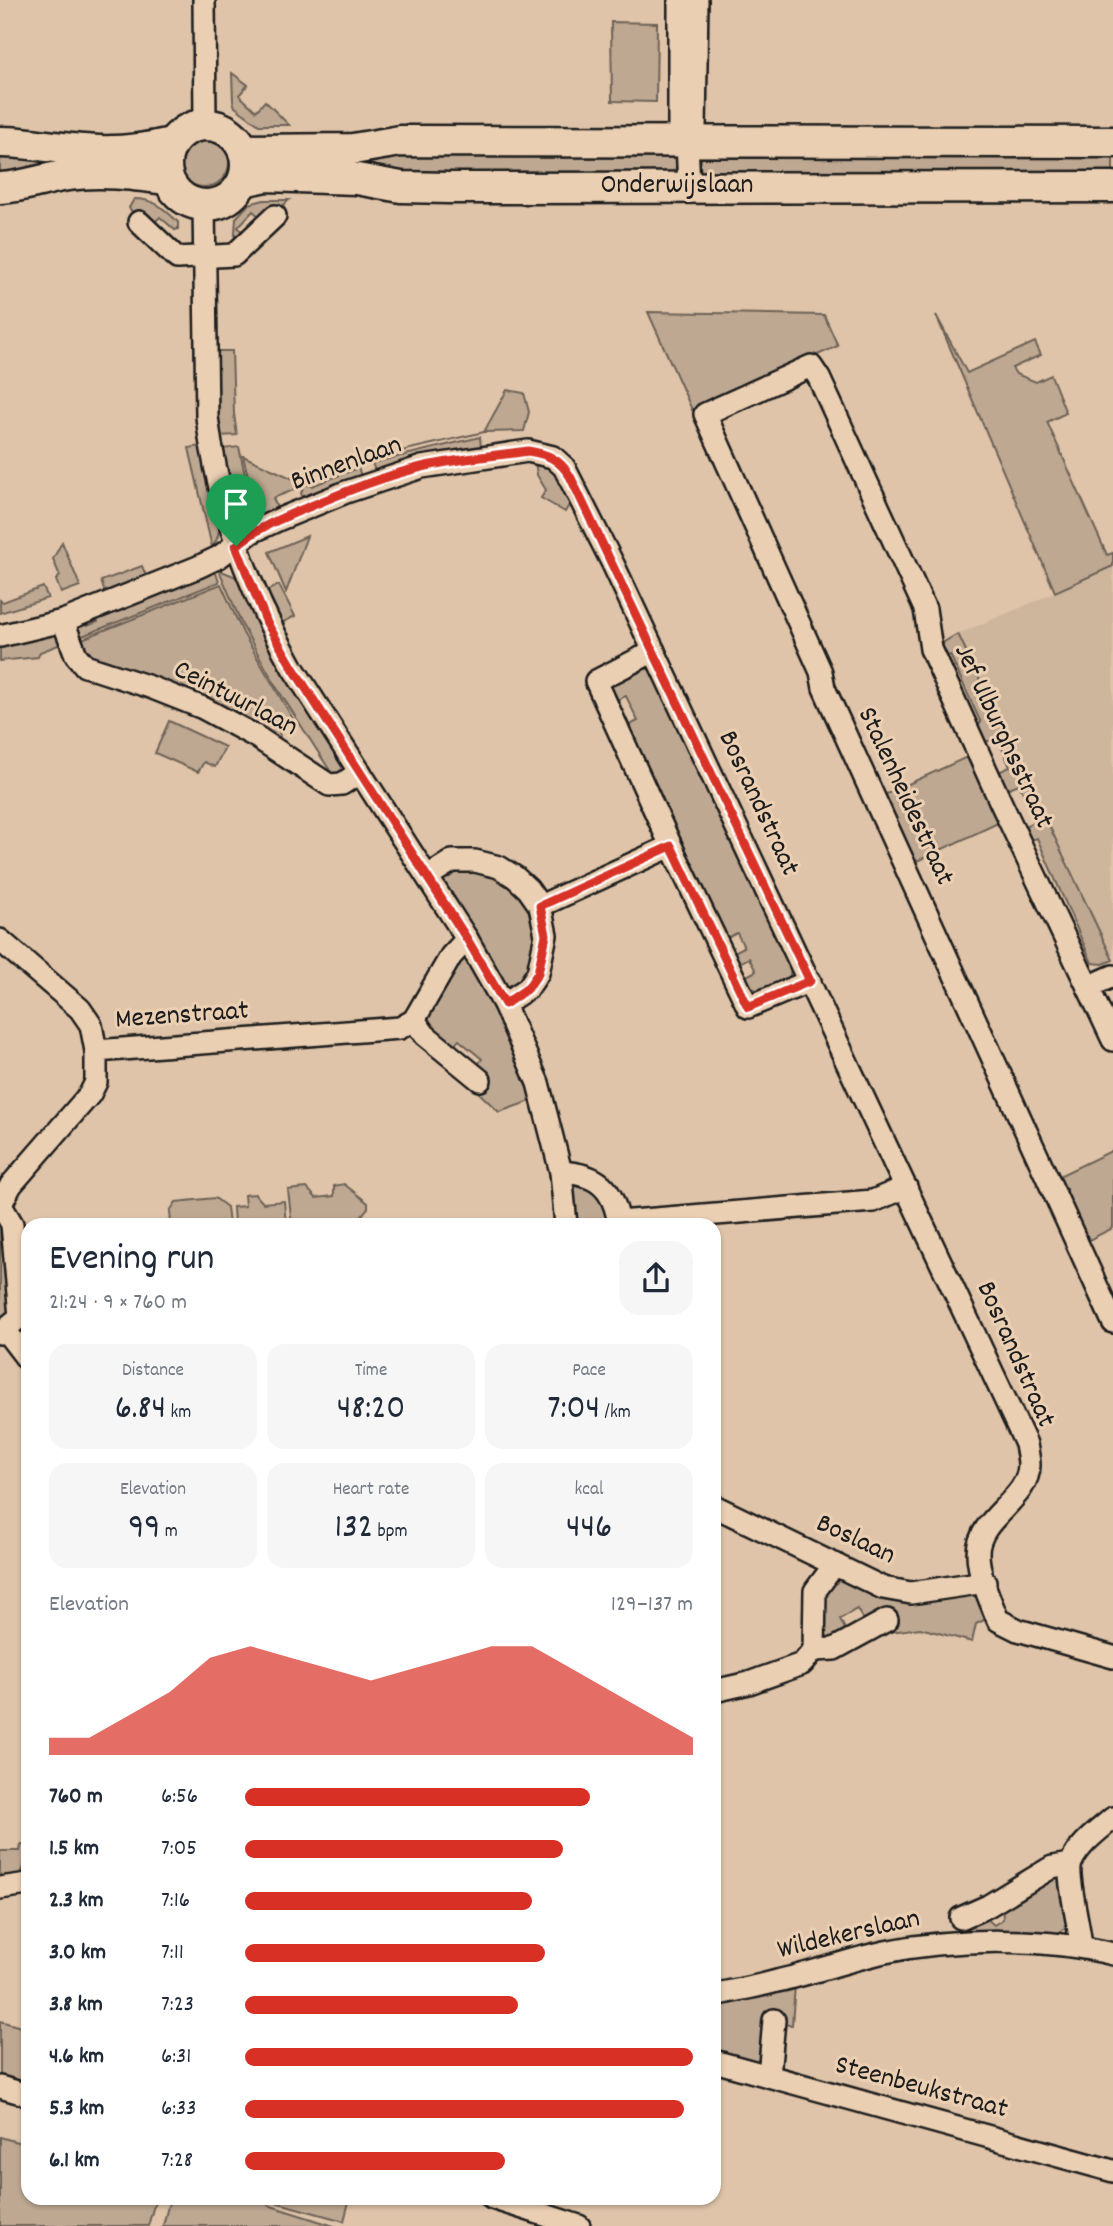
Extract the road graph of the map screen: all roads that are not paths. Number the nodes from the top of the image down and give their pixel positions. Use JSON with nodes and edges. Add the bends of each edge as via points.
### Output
{"nodes":[{"id":1,"x":204,"y":0,"type":"edge"},
{"id":2,"x":688,"y":10,"type":"edge"},
{"id":3,"x":205,"y":124,"type":"junction"},
{"id":4,"x":687,"y":141,"type":"junction"},
{"id":5,"x":0,"y":142,"type":"edge"},
{"id":6,"x":1113,"y":142,"type":"edge"},
{"id":7,"x":171,"y":143,"type":"junction"},
{"id":8,"x":244,"y":150,"type":"junction"},
{"id":9,"x":167,"y":179,"type":"junction"},
{"id":10,"x":243,"y":181,"type":"junction"},
{"id":11,"x":1113,"y":187,"type":"edge"},
{"id":12,"x":0,"y":188,"type":"edge"},
{"id":13,"x":689,"y":188,"type":"junction"},
{"id":14,"x":204,"y":206,"type":"junction"},
{"id":15,"x":275,"y":216,"type":"dead end"},
{"id":16,"x":139,"y":222,"type":"dead end"},
{"id":17,"x":205,"y":258,"type":"junction"},
{"id":18,"x":819,"y":378,"type":"joint"},
{"id":19,"x":528,"y":451,"type":"joint"},
{"id":20,"x":236,"y":546,"type":"junction"},
{"id":21,"x":63,"y":621,"type":"junction"},
{"id":22,"x":0,"y":636,"type":"edge"},
{"id":23,"x":654,"y":651,"type":"junction"},
{"id":24,"x":360,"y":772,"type":"junction"},
{"id":25,"x":671,"y":846,"type":"junction"},
{"id":26,"x":428,"y":876,"type":"junction"},
{"id":27,"x":540,"y":906,"type":"junction"},
{"id":28,"x":467,"y":939,"type":"junction"},
{"id":29,"x":0,"y":940,"type":"edge"},
{"id":30,"x":1113,"y":976,"type":"edge"},
{"id":31,"x":810,"y":981,"type":"junction"},
{"id":32,"x":1088,"y":987,"type":"junction"},
{"id":33,"x":505,"y":1004,"type":"junction"},
{"id":34,"x":414,"y":1020,"type":"junction"},
{"id":35,"x":1113,"y":1040,"type":"edge"},
{"id":36,"x":96,"y":1051,"type":"junction"},
{"id":37,"x":480,"y":1080,"type":"dead end"},
{"id":38,"x":561,"y":1172,"type":"junction"},
{"id":39,"x":906,"y":1187,"type":"junction"},
{"id":40,"x":1,"y":1204,"type":"edge"},
{"id":41,"x":565,"y":1218,"type":"edge"},
{"id":42,"x":618,"y":1218,"type":"edge"},
{"id":43,"x":685,"y":1218,"type":"edge"},
{"id":44,"x":1113,"y":1322,"type":"edge"},
{"id":45,"x":3,"y":1332,"type":"edge"},
{"id":46,"x":21,"y":1352,"type":"edge"},
{"id":47,"x":721,"y":1509,"type":"edge"},
{"id":48,"x":835,"y":1564,"type":"junction"},
{"id":49,"x":985,"y":1582,"type":"junction"},
{"id":50,"x":887,"y":1620,"type":"dead end"},
{"id":51,"x":814,"y":1650,"type":"junction"},
{"id":52,"x":1113,"y":1657,"type":"edge"},
{"id":53,"x":721,"y":1689,"type":"edge"},
{"id":54,"x":1113,"y":1818,"type":"edge"},
{"id":55,"x":1070,"y":1864,"type":"junction"},
{"id":56,"x":21,"y":1885,"type":"edge"},
{"id":57,"x":0,"y":1888,"type":"edge"},
{"id":58,"x":961,"y":1918,"type":"dead end"},
{"id":59,"x":1081,"y":1946,"type":"junction"},
{"id":60,"x":1113,"y":1954,"type":"edge"},
{"id":61,"x":721,"y":1994,"type":"edge"},
{"id":62,"x":774,"y":2020,"type":"dead end"},
{"id":63,"x":721,"y":2063,"type":"edge"},
{"id":64,"x":769,"y":2076,"type":"junction"},
{"id":65,"x":0,"y":2087,"type":"edge"},
{"id":66,"x":21,"y":2093,"type":"edge"},
{"id":67,"x":1113,"y":2171,"type":"edge"},
{"id":68,"x":514,"y":2205,"type":"edge"},
{"id":69,"x":579,"y":2226,"type":"edge"}],
"edges":[{"from":1,"to":3,"type":"street"},
{"from":2,"to":4,"type":"street","via":[[679,129]]},
{"from":3,"to":7,"type":"main road","via":[[180,133]]},
{"from":3,"to":8,"type":"main road","via":[[235,136]]},
{"from":4,"to":6,"type":"main road","name":"Onderwijslaan"},
{"from":4,"to":8,"type":"main road","name":"Onderwijslaan","via":[[400,141],[353,149]]},
{"from":4,"to":13,"type":"street"},
{"from":5,"to":7,"type":"main road","via":[[83,150],[139,150]]},
{"from":7,"to":9,"type":"main road","via":[[166,155]]},
{"from":8,"to":10,"type":"main road"},
{"from":9,"to":12,"type":"main road","via":[[72,174]]},
{"from":9,"to":14,"type":"main road","via":[[188,202]]},
{"from":10,"to":13,"type":"main road","name":"Onderwijslaan","via":[[266,176],[357,179],[401,187]]},
{"from":10,"to":14,"type":"main road","via":[[234,195]]},
{"from":11,"to":13,"type":"main road","name":"Onderwijslaan"},
{"from":14,"to":17,"type":"street","name":"Ceintuurlaan"},
{"from":15,"to":17,"type":"street","via":[[234,255]]},
{"from":16,"to":17,"type":"street","via":[[177,258]]},
{"from":17,"to":20,"type":"street","name":"Ceintuurlaan","via":[[207,418]]},
{"from":18,"to":32,"type":"street","name":"Jef Ulburghsstraat","via":[[925,609],[931,649]]},
{"from":18,"to":44,"type":"street","name":"Stalenheidestraat","via":[[811,366],[705,414],[821,672],[829,701]]},
{"from":19,"to":20,"type":"street","name":"Binnenlaan","via":[[469,458],[385,478],[280,519]]},
{"from":19,"to":23,"type":"street","name":"Bosrandstraat","via":[[553,457],[570,476]]},
{"from":20,"to":21,"type":"street","name":"Binnenlaan","via":[[198,567]]},
{"from":20,"to":24,"type":"street","name":"Ceintuurlaan","via":[[267,623]]},
{"from":21,"to":22,"type":"street","name":"Binnenlaan"},
{"from":21,"to":24,"type":"street","name":"Ceintuurlaan","via":[[85,666],[203,708],[329,785],[342,784]]},
{"from":23,"to":25,"type":"street","via":[[596,681]]},
{"from":23,"to":31,"type":"street","name":"Bosrandstraat"},
{"from":24,"to":26,"type":"street","name":"Ceintuurlaan"},
{"from":25,"to":27,"type":"street"},
{"from":25,"to":31,"type":"street","via":[[748,1007]]},
{"from":26,"to":27,"type":"street","via":[[452,861],[499,867],[528,889]]},
{"from":26,"to":28,"type":"street","name":"Ceintuurlaan"},
{"from":27,"to":33,"type":"street","via":[[546,935],[538,973],[528,988]]},
{"from":28,"to":33,"type":"street","name":"Ceintuurlaan"},
{"from":28,"to":34,"type":"street","via":[[451,956]]},
{"from":29,"to":36,"type":"street","via":[[80,1009],[91,1025]]},
{"from":30,"to":32,"type":"street"},
{"from":31,"to":39,"type":"street","name":"Bosrandstraat"},
{"from":32,"to":35,"type":"street","name":"Jef Ulburghsstraat"},
{"from":33,"to":38,"type":"street","name":"Ceintuurlaan","via":[[538,1083]]},
{"from":34,"to":36,"type":"street","name":"Mezenstraat","via":[[390,1029]]},
{"from":34,"to":37,"type":"street","via":[[425,1035]]},
{"from":36,"to":40,"type":"street","name":"Mezenstraat","via":[[96,1082],[90,1094],[11,1185]]},
{"from":38,"to":41,"type":"street","name":"Ceintuurlaan"},
{"from":38,"to":42,"type":"street","via":[[588,1176],[606,1187]]},
{"from":39,"to":43,"type":"street","via":[[873,1201]]},
{"from":39,"to":49,"type":"street","name":"Bosrandstraat","via":[[1026,1444],[1030,1467],[1023,1485],[980,1540]]},
{"from":40,"to":45,"type":"street","via":[[12,1224],[20,1317]]},
{"from":45,"to":46,"type":"street"},
{"from":47,"to":48,"type":"street","name":"Boslaan"},
{"from":48,"to":49,"type":"street","name":"Boslaan","via":[[883,1588],[908,1593]]},
{"from":48,"to":51,"type":"street","via":[[815,1591]]},
{"from":49,"to":52,"type":"street","via":[[998,1620],[1006,1625]]},
{"from":50,"to":51,"type":"street","via":[[834,1649]]},
{"from":51,"to":53,"type":"street","via":[[803,1664]]},
{"from":54,"to":55,"type":"street","via":[[1082,1845]]},
{"from":55,"to":58,"type":"street","name":"Wildekerslaan","via":[[1052,1867],[992,1912]]},
{"from":55,"to":59,"type":"street"},
{"from":56,"to":57,"type":"street"},
{"from":59,"to":60,"type":"street","name":"Wildekerslaan"},
{"from":59,"to":61,"type":"street","name":"Wildekerslaan","via":[[1030,1942],[933,1945],[885,1952]]},
{"from":62,"to":64,"type":"street"},
{"from":63,"to":64,"type":"street","name":"Steenbeukstraat"},
{"from":64,"to":67,"type":"street","name":"Steenbeukstraat"},
{"from":65,"to":66,"type":"street"},
{"from":68,"to":69,"type":"street"}]}
